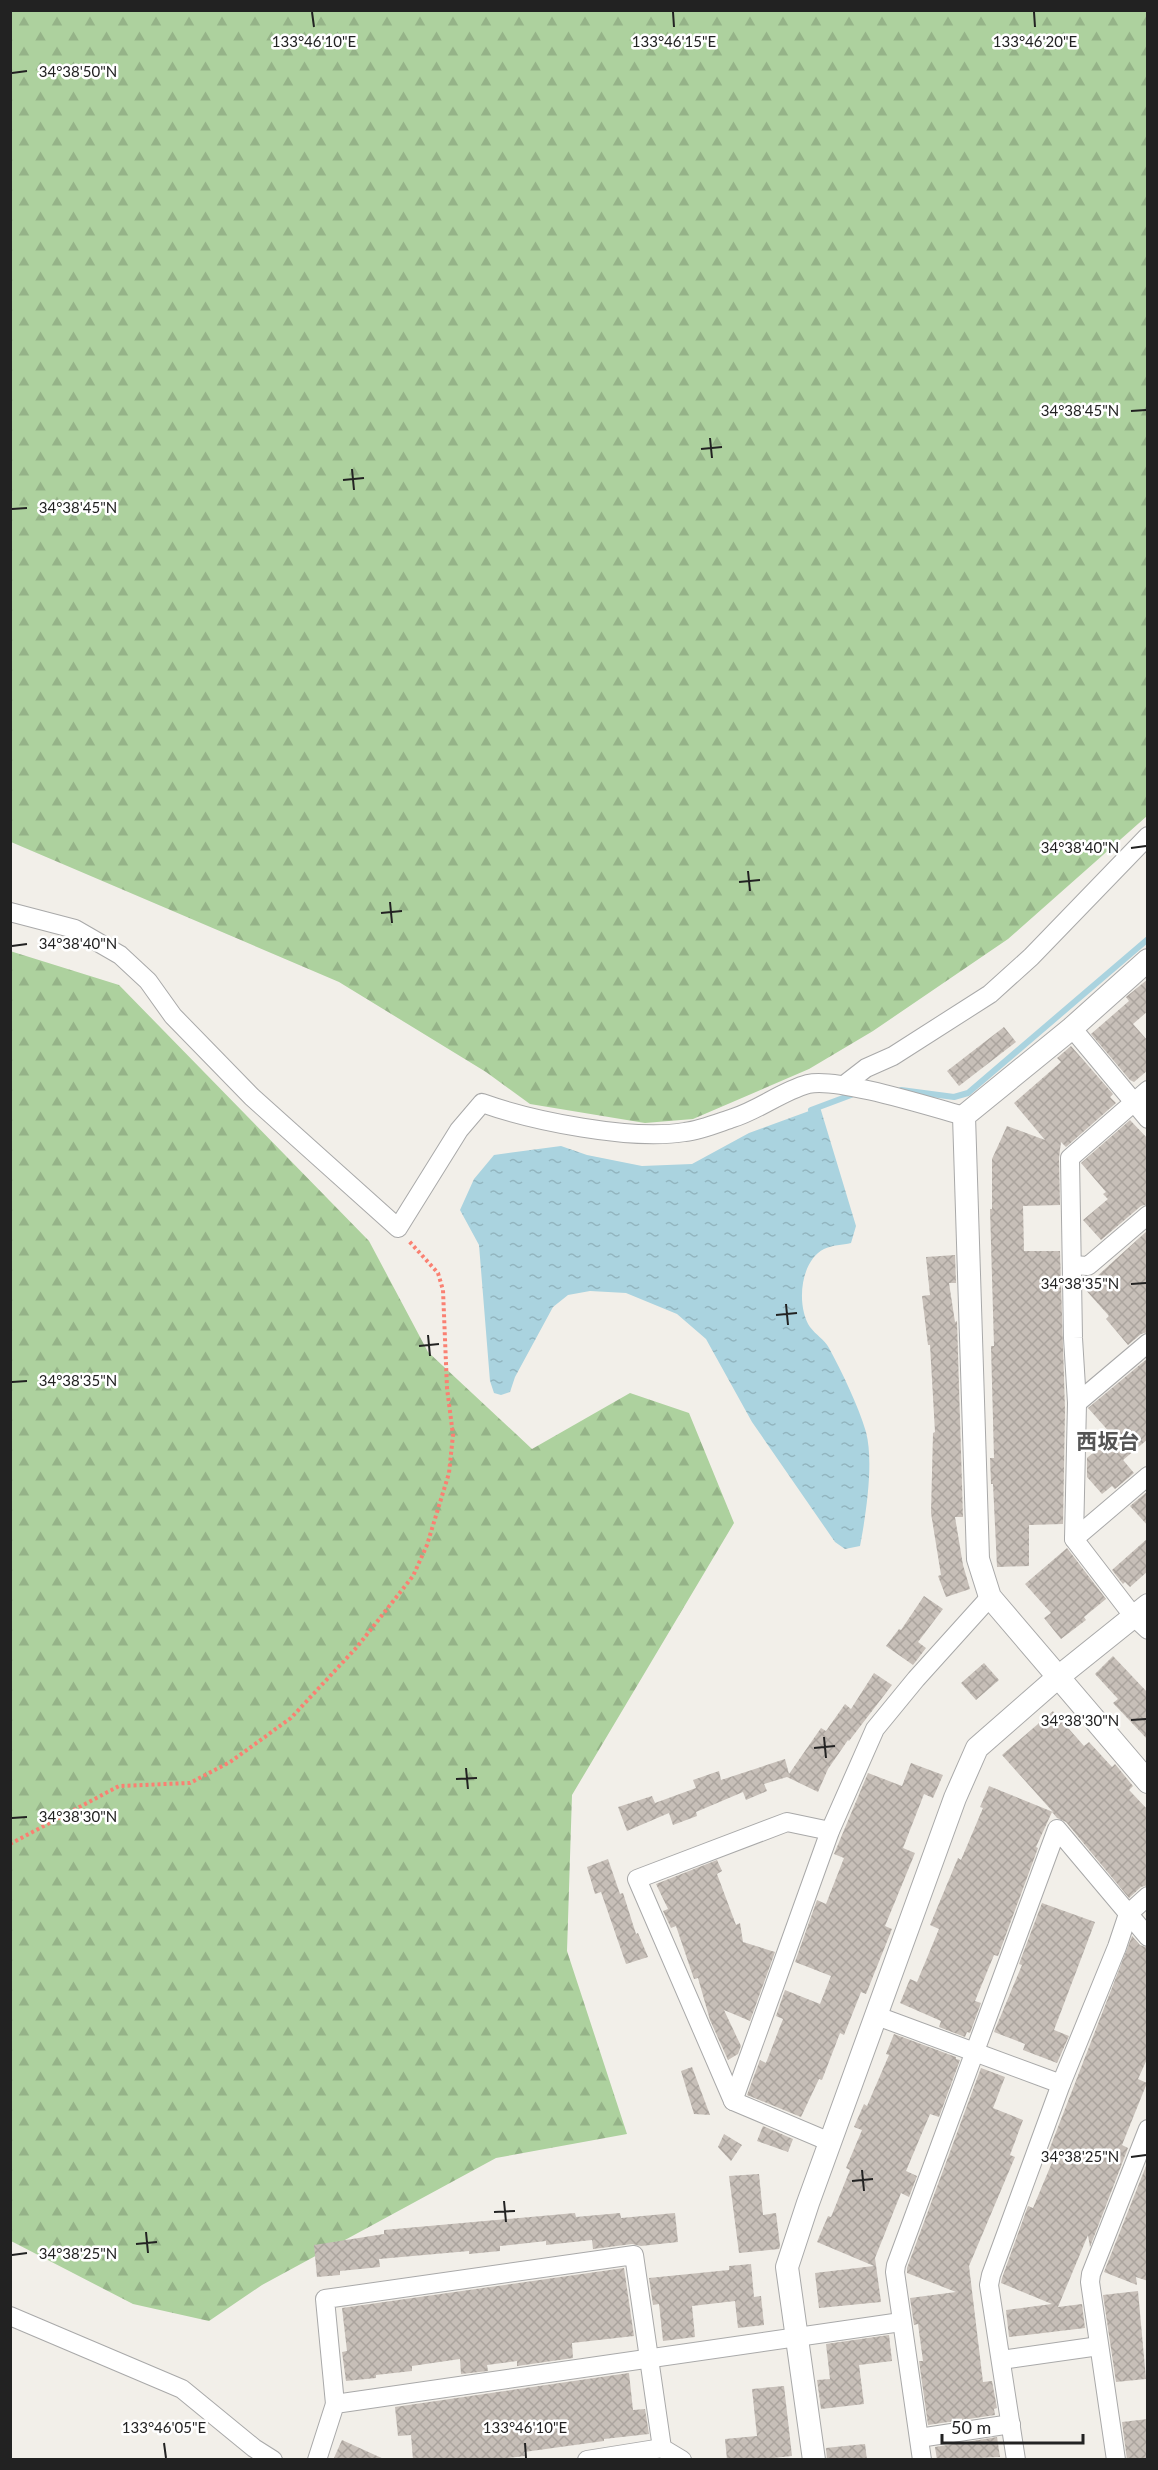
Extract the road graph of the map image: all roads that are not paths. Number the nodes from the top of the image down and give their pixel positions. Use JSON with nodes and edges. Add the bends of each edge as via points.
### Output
{"nodes":[{"id":1,"x":1148,"y":836,"type":"edge"},
{"id":2,"x":10,"y":912,"type":"edge"},
{"id":3,"x":1148,"y":960,"type":"edge"},
{"id":4,"x":1072,"y":1028,"type":"junction"},
{"id":5,"x":844,"y":1085,"type":"junction"},
{"id":6,"x":1148,"y":1090,"type":"edge"},
{"id":7,"x":1132,"y":1102,"type":"junction"},
{"id":8,"x":964,"y":1116,"type":"junction"},
{"id":9,"x":1148,"y":1119,"type":"edge"},
{"id":10,"x":1148,"y":1215,"type":"edge"},
{"id":11,"x":1072,"y":1265,"type":"junction"},
{"id":12,"x":1148,"y":1343,"type":"edge"},
{"id":13,"x":1077,"y":1403,"type":"junction"},
{"id":14,"x":1148,"y":1476,"type":"edge"},
{"id":15,"x":1074,"y":1539,"type":"junction"},
{"id":16,"x":990,"y":1597,"type":"junction"},
{"id":17,"x":1143,"y":1617,"type":"edge"},
{"id":18,"x":1057,"y":1678,"type":"junction"},
{"id":19,"x":1148,"y":1782,"type":"edge"},
{"id":20,"x":830,"y":1831,"type":"junction"},
{"id":21,"x":1148,"y":1896,"type":"edge"},
{"id":22,"x":1128,"y":1914,"type":"junction"},
{"id":23,"x":1148,"y":1937,"type":"edge"},
{"id":24,"x":877,"y":2016,"type":"junction"},
{"id":25,"x":975,"y":2052,"type":"junction"},
{"id":26,"x":1061,"y":2085,"type":"junction"},
{"id":27,"x":733,"y":2101,"type":"junction"},
{"id":28,"x":1148,"y":2129,"type":"edge"},
{"id":29,"x":830,"y":2142,"type":"junction"},
{"id":30,"x":10,"y":2316,"type":"edge"},
{"id":31,"x":901,"y":2322,"type":"junction"},
{"id":32,"x":795,"y":2336,"type":"junction"},
{"id":33,"x":1099,"y":2346,"type":"junction"},
{"id":34,"x":650,"y":2358,"type":"junction"},
{"id":35,"x":1001,"y":2360,"type":"junction"},
{"id":36,"x":335,"y":2404,"type":"junction"},
{"id":37,"x":1011,"y":2424,"type":"junction"},
{"id":38,"x":919,"y":2438,"type":"junction"},
{"id":39,"x":662,"y":2448,"type":"junction"},
{"id":40,"x":273,"y":2460,"type":"edge"},
{"id":41,"x":317,"y":2460,"type":"edge"},
{"id":42,"x":587,"y":2460,"type":"edge"},
{"id":43,"x":682,"y":2460,"type":"edge"},
{"id":44,"x":814,"y":2460,"type":"edge"},
{"id":45,"x":922,"y":2460,"type":"edge"},
{"id":46,"x":1016,"y":2460,"type":"edge"},
{"id":47,"x":1116,"y":2460,"type":"edge"}],
"edges":[{"from":1,"to":5,"type":"street","via":[[990,994]]},
{"from":2,"to":5,"type":"street","via":[[75,929],[120,955],[252,1097],[398,1228],[459,1130],[482,1103],[518,1115],[595,1128],[640,1134],[685,1132],[736,1118],[809,1084]]},
{"from":3,"to":4,"type":"street"},
{"from":4,"to":7,"type":"street"},
{"from":4,"to":8,"type":"street"},
{"from":5,"to":8,"type":"street"},
{"from":6,"to":7,"type":"street"},
{"from":7,"to":9,"type":"street"},
{"from":7,"to":11,"type":"street","via":[[1070,1158]]},
{"from":8,"to":16,"type":"street","via":[[978,1559]]},
{"from":10,"to":11,"type":"street","via":[[1088,1266]]},
{"from":11,"to":13,"type":"street"},
{"from":12,"to":13,"type":"street"},
{"from":13,"to":15,"type":"street"},
{"from":14,"to":15,"type":"street"},
{"from":15,"to":17,"type":"street"},
{"from":16,"to":18,"type":"street"},
{"from":16,"to":20,"type":"street","via":[[875,1729]]},
{"from":17,"to":18,"type":"street"},
{"from":18,"to":19,"type":"street"},
{"from":18,"to":24,"type":"street","via":[[977,1748],[955,1798]]},
{"from":20,"to":27,"type":"street"},
{"from":20,"to":27,"type":"street","via":[[787,1822],[637,1879]]},
{"from":21,"to":22,"type":"street"},
{"from":22,"to":23,"type":"street"},
{"from":22,"to":25,"type":"street","via":[[1057,1829]]},
{"from":22,"to":26,"type":"street"},
{"from":24,"to":25,"type":"street"},
{"from":24,"to":29,"type":"street"},
{"from":25,"to":26,"type":"street"},
{"from":25,"to":31,"type":"street","via":[[896,2265]]},
{"from":26,"to":35,"type":"street","via":[[989,2285]]},
{"from":27,"to":29,"type":"street"},
{"from":28,"to":33,"type":"street","via":[[1091,2274]]},
{"from":29,"to":32,"type":"street","via":[[788,2267]]},
{"from":30,"to":40,"type":"street","via":[[182,2389]]},
{"from":31,"to":32,"type":"street"},
{"from":31,"to":38,"type":"street"},
{"from":32,"to":34,"type":"street"},
{"from":32,"to":44,"type":"street"},
{"from":33,"to":35,"type":"street"},
{"from":33,"to":47,"type":"street"},
{"from":34,"to":36,"type":"street"},
{"from":34,"to":36,"type":"street","via":[[634,2255],[325,2299]]},
{"from":34,"to":39,"type":"street"},
{"from":35,"to":37,"type":"street"},
{"from":36,"to":41,"type":"street"},
{"from":37,"to":38,"type":"street"},
{"from":37,"to":46,"type":"street"},
{"from":38,"to":45,"type":"street"},
{"from":39,"to":42,"type":"street"},
{"from":39,"to":43,"type":"street"}]}
